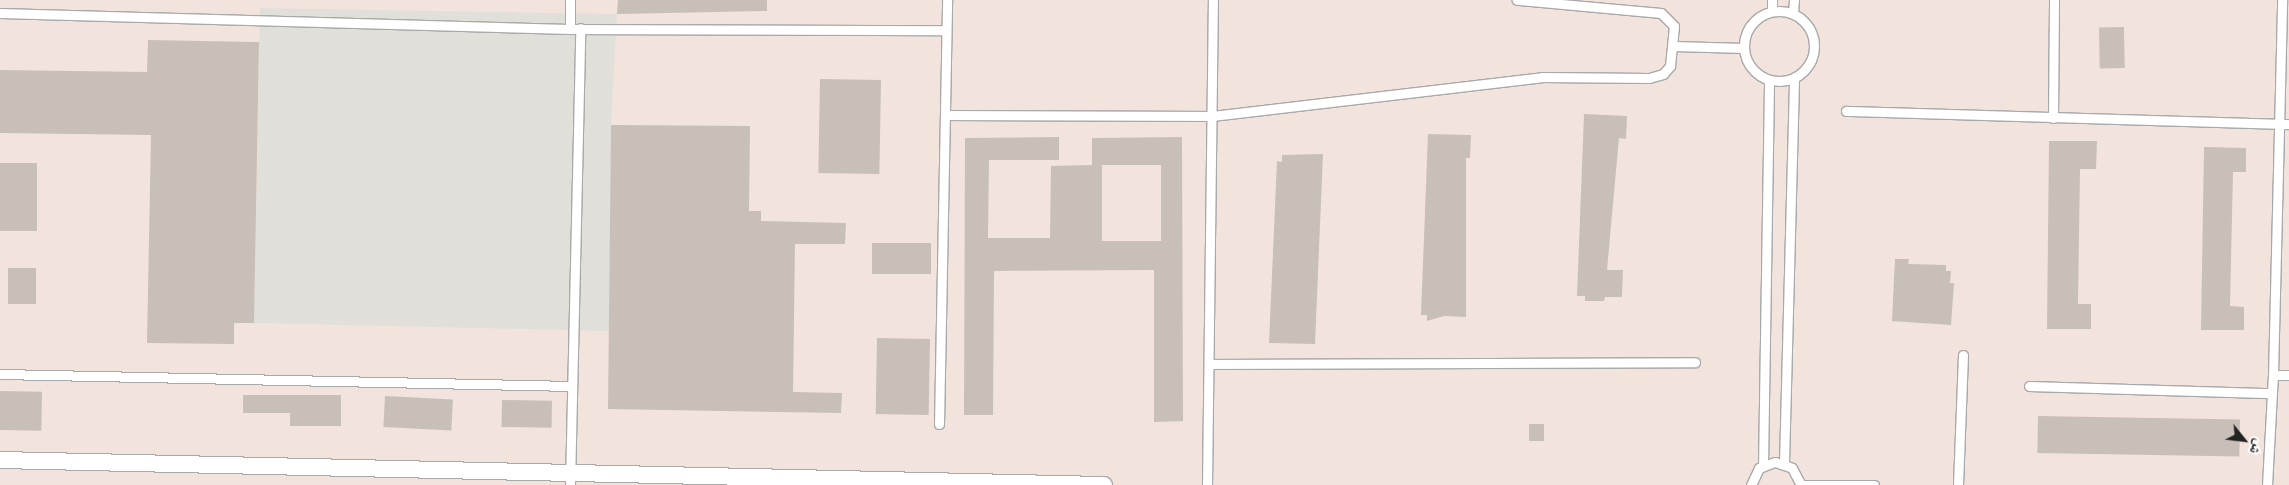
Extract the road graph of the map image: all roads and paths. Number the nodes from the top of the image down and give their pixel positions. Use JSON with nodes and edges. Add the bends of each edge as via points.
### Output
{"nodes":[{"id":1,"x":570,"y":0,"type":"edge"},
{"id":2,"x":947,"y":0,"type":"edge"},
{"id":3,"x":1213,"y":0,"type":"edge"},
{"id":4,"x":1517,"y":0,"type":"edge"},
{"id":5,"x":1772,"y":0,"type":"edge"},
{"id":6,"x":1794,"y":0,"type":"edge"},
{"id":7,"x":2054,"y":0,"type":"edge"},
{"id":8,"x":2282,"y":0,"type":"edge"},
{"id":9,"x":1772,"y":12,"type":"junction"},
{"id":10,"x":0,"y":13,"type":"edge"},
{"id":11,"x":1793,"y":14,"type":"junction"},
{"id":12,"x":580,"y":28,"type":"junction"},
{"id":13,"x":570,"y":29,"type":"junction"},
{"id":14,"x":946,"y":30,"type":"junction"},
{"id":15,"x":1674,"y":46,"type":"junction"},
{"id":16,"x":1744,"y":48,"type":"junction"},
{"id":17,"x":1794,"y":78,"type":"junction"},
{"id":18,"x":1769,"y":80,"type":"junction"},
{"id":19,"x":1846,"y":111,"type":"dead end"},
{"id":20,"x":947,"y":115,"type":"junction"},
{"id":21,"x":1212,"y":116,"type":"junction"},
{"id":22,"x":2053,"y":118,"type":"junction"},
{"id":23,"x":2279,"y":124,"type":"junction"},
{"id":24,"x":2289,"y":124,"type":"edge"},
{"id":25,"x":1963,"y":355,"type":"dead end"},
{"id":26,"x":1695,"y":362,"type":"dead end"},
{"id":27,"x":1209,"y":364,"type":"junction"},
{"id":28,"x":0,"y":374,"type":"edge"},
{"id":29,"x":2273,"y":375,"type":"junction"},
{"id":30,"x":2289,"y":375,"type":"edge"},
{"id":31,"x":572,"y":386,"type":"junction"},
{"id":32,"x":2029,"y":386,"type":"dead end"},
{"id":33,"x":2272,"y":393,"type":"junction"},
{"id":34,"x":939,"y":424,"type":"dead end"},
{"id":35,"x":0,"y":460,"type":"edge"},
{"id":36,"x":1784,"y":463,"type":"junction"},
{"id":37,"x":1763,"y":466,"type":"junction"},
{"id":38,"x":570,"y":479,"type":"edge"},
{"id":39,"x":949,"y":483,"type":"edge"},
{"id":40,"x":1104,"y":485,"type":"edge"},
{"id":41,"x":1208,"y":485,"type":"edge"},
{"id":42,"x":1751,"y":485,"type":"edge"},
{"id":43,"x":1801,"y":485,"type":"edge"},
{"id":44,"x":1874,"y":485,"type":"edge"},
{"id":45,"x":1958,"y":485,"type":"edge"},
{"id":46,"x":2267,"y":485,"type":"edge"}],
"edges":[{"from":1,"to":13,"type":"lane"},
{"from":2,"to":14,"type":"lane"},
{"from":3,"to":21,"type":"lane"},
{"from":4,"to":15,"type":"lane","via":[[1661,13],[1674,26]]},
{"from":5,"to":9,"type":"lane"},
{"from":6,"to":11,"type":"lane"},
{"from":7,"to":22,"type":"lane"},
{"from":8,"to":23,"type":"lane"},
{"from":9,"to":11,"type":"lane"},
{"from":9,"to":16,"type":"lane","via":[[1751,24]]},
{"from":10,"to":13,"type":"lane"},
{"from":11,"to":17,"type":"lane","via":[[1807,24],[1814,50],[1808,66]]},
{"from":12,"to":13,"type":"lane"},
{"from":12,"to":14,"type":"lane"},
{"from":12,"to":31,"type":"lane"},
{"from":14,"to":20,"type":"lane"},
{"from":15,"to":16,"type":"lane"},
{"from":15,"to":21,"type":"lane","via":[[1670,66],[1656,77],[1542,77]]},
{"from":16,"to":18,"type":"lane","via":[[1754,71]]},
{"from":17,"to":18,"type":"lane"},
{"from":17,"to":36,"type":"lane"},
{"from":18,"to":37,"type":"lane"},
{"from":19,"to":22,"type":"lane"},
{"from":20,"to":21,"type":"lane"},
{"from":20,"to":34,"type":"lane"},
{"from":21,"to":27,"type":"lane"},
{"from":22,"to":23,"type":"lane"},
{"from":23,"to":24,"type":"lane"},
{"from":23,"to":29,"type":"lane"},
{"from":25,"to":45,"type":"lane"},
{"from":26,"to":27,"type":"lane"},
{"from":27,"to":41,"type":"lane"},
{"from":28,"to":31,"type":"lane"},
{"from":29,"to":30,"type":"lane"},
{"from":29,"to":33,"type":"lane"},
{"from":31,"to":38,"type":"lane"},
{"from":32,"to":33,"type":"lane"},
{"from":33,"to":46,"type":"lane"},
{"from":35,"to":38,"type":"street"},
{"from":36,"to":37,"type":"lane"},
{"from":36,"to":43,"type":"lane","via":[[1792,468]]},
{"from":37,"to":42,"type":"lane","via":[[1754,475]]},
{"from":38,"to":39,"type":"street"},
{"from":39,"to":40,"type":"street"},
{"from":43,"to":44,"type":"lane"}]}
